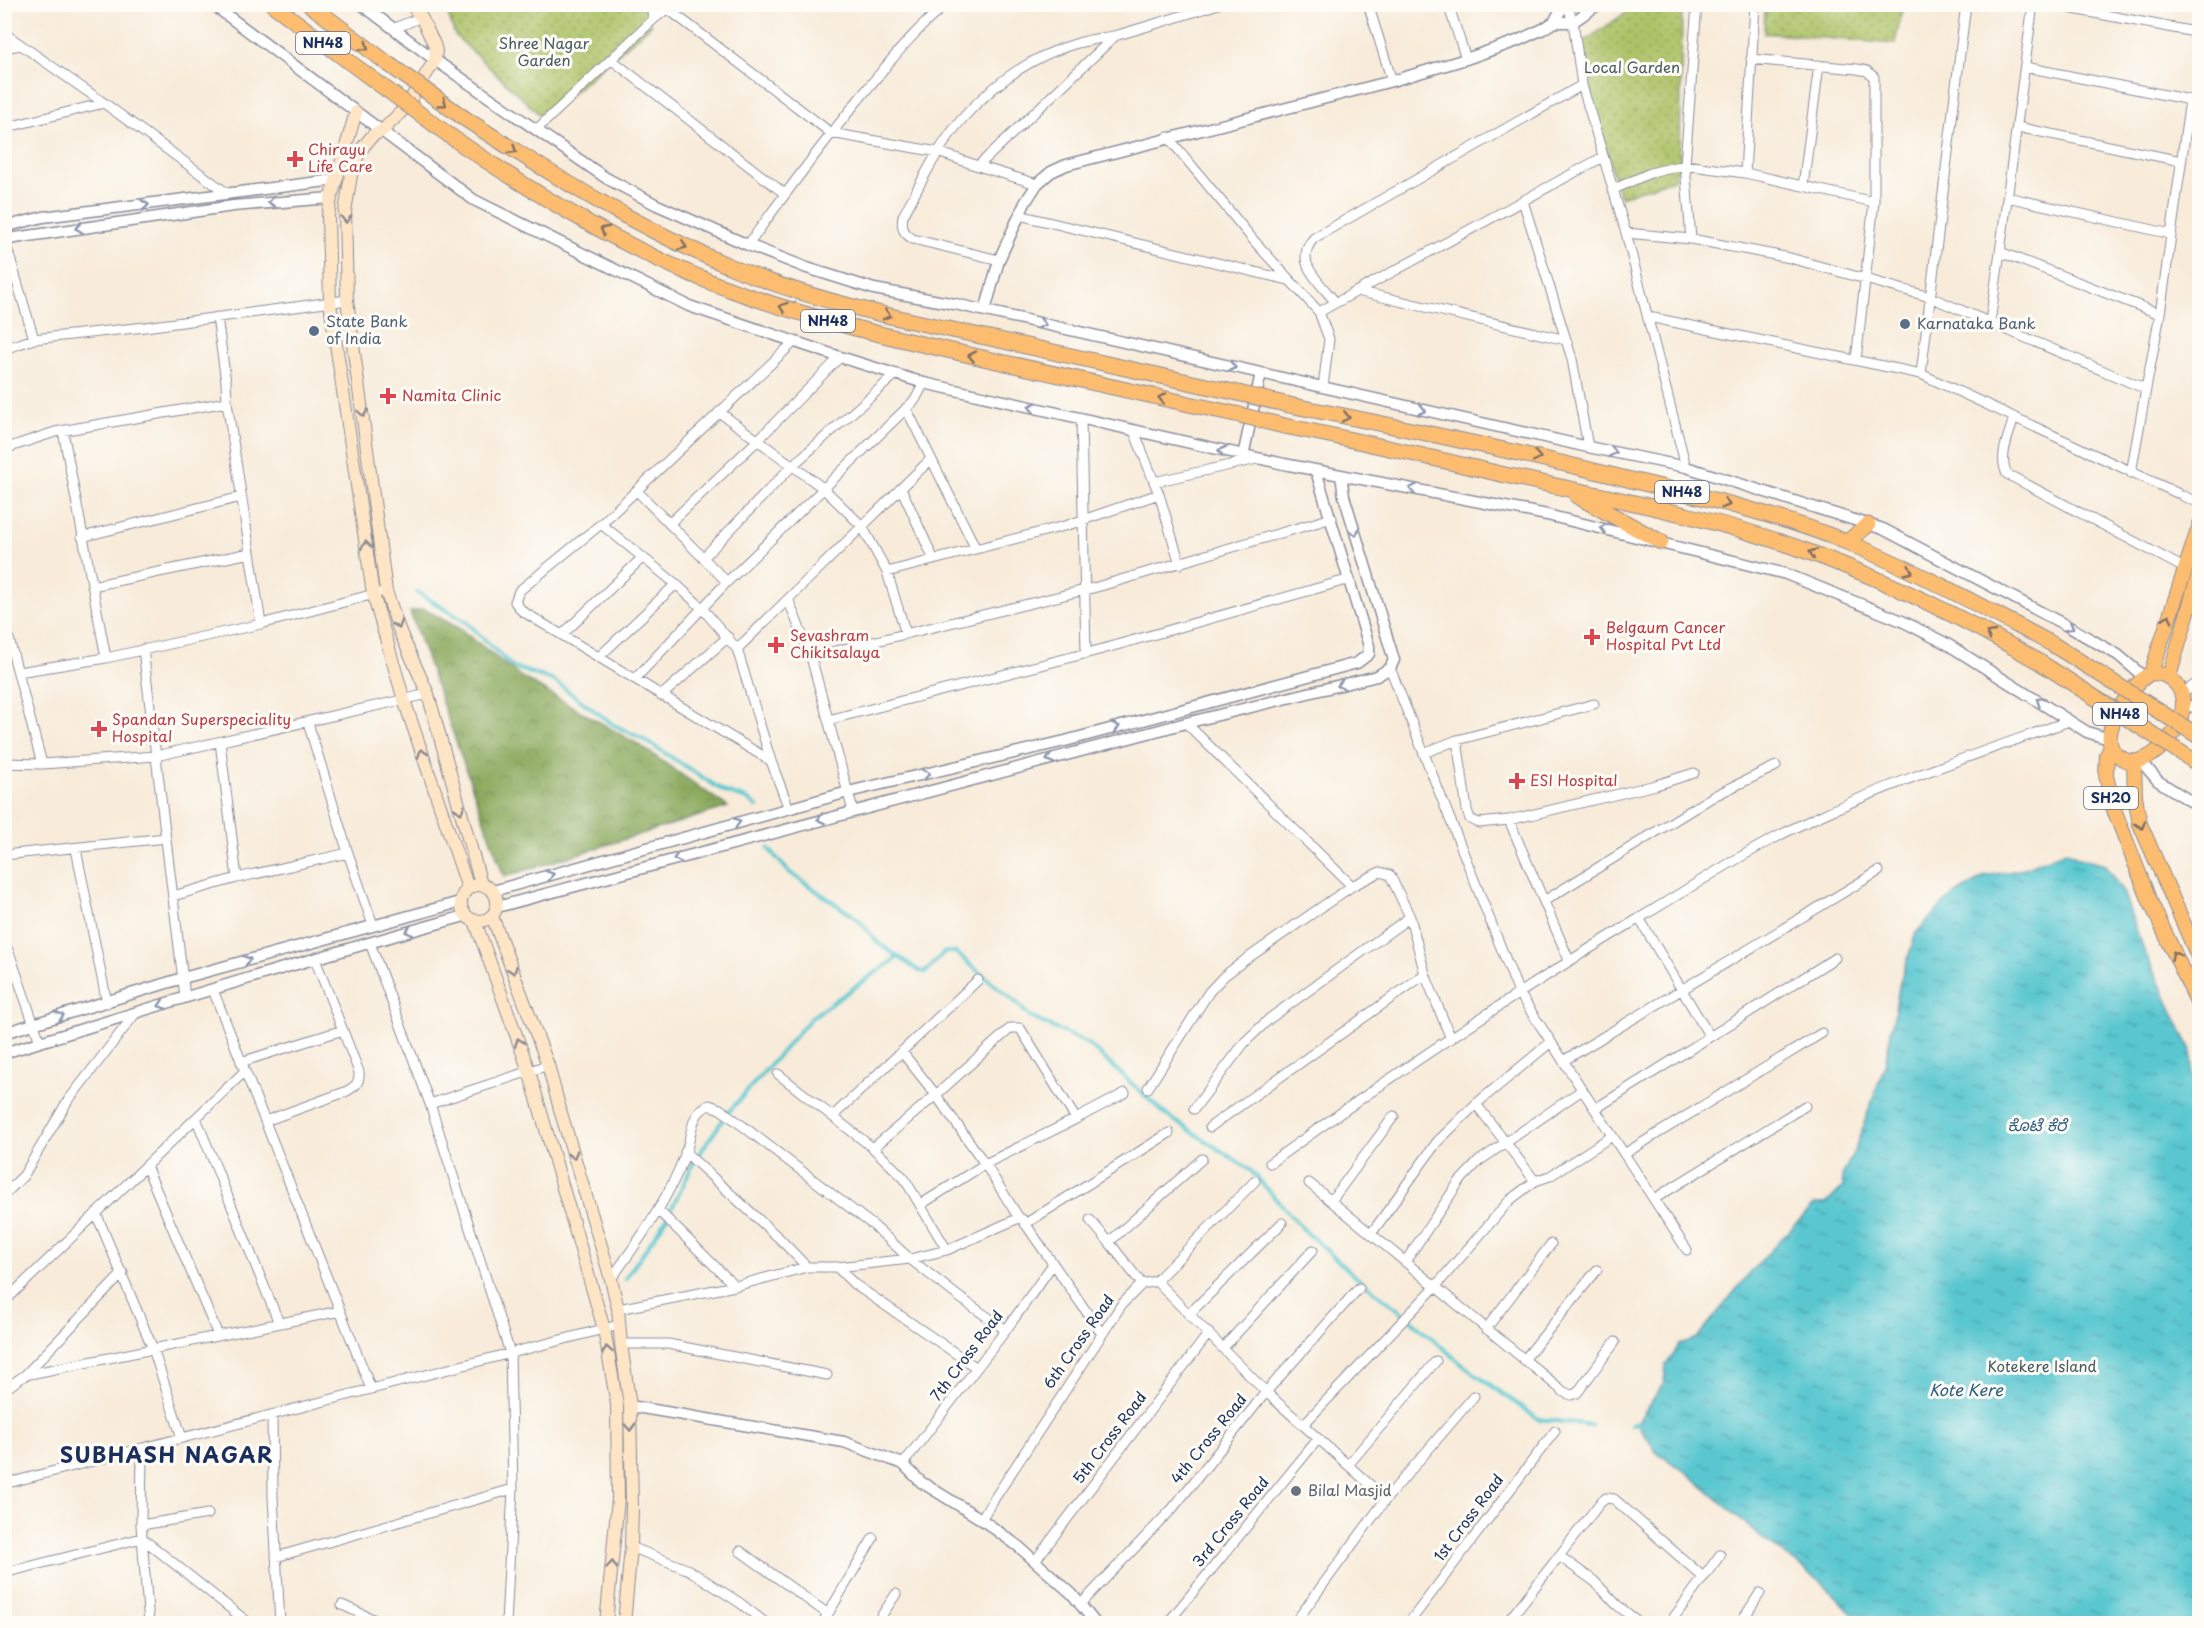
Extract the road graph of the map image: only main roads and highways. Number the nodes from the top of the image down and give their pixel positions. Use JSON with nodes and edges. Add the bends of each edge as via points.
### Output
{"nodes":[{"id":1,"x":272,"y":4,"type":"edge"},
{"id":2,"x":309,"y":4,"type":"edge"},
{"id":3,"x":419,"y":9,"type":"edge"},
{"id":4,"x":356,"y":112,"type":"road end"},
{"id":5,"x":335,"y":180,"type":"junction"},
{"id":6,"x":350,"y":180,"type":"junction"},
{"id":7,"x":347,"y":197,"type":"junction"},
{"id":8,"x":331,"y":198,"type":"junction"},
{"id":9,"x":1558,"y":486,"type":"junction"},
{"id":10,"x":2199,"y":524,"type":"edge"},
{"id":11,"x":1868,"y":525,"type":"road end"},
{"id":12,"x":1661,"y":542,"type":"road end"},
{"id":13,"x":1847,"y":542,"type":"junction"},
{"id":14,"x":2199,"y":570,"type":"edge"},
{"id":15,"x":2147,"y":675,"type":"junction"},
{"id":16,"x":2169,"y":677,"type":"junction"},
{"id":17,"x":2199,"y":737,"type":"edge"},
{"id":18,"x":2110,"y":743,"type":"junction"},
{"id":19,"x":2137,"y":761,"type":"junction"},
{"id":20,"x":2199,"y":765,"type":"edge"},
{"id":21,"x":481,"y":884,"type":"junction"},
{"id":22,"x":468,"y":888,"type":"junction"},
{"id":23,"x":494,"y":911,"type":"junction"},
{"id":24,"x":470,"y":918,"type":"junction"},
{"id":25,"x":2199,"y":961,"type":"edge"},
{"id":26,"x":2199,"y":1008,"type":"edge"},
{"id":27,"x":606,"y":1623,"type":"edge"},
{"id":28,"x":624,"y":1623,"type":"edge"}],
"edges":[{"from":9,"to":1,"type":"highway","number":"NH48","one_way":true,"bridge":true,"via":[[903,340],[736,292],[668,264],[495,168]]},
{"from":2,"to":13,"type":"highway","number":"NH48","one_way":true,"bridge":true,"via":[[464,118],[596,201],[665,238],[819,298],[904,320],[1545,459],[1706,498]]},
{"from":3,"to":6,"type":"main road","via":[[436,51],[435,60],[405,108],[363,147]]},
{"from":4,"to":5,"type":"main road"},
{"from":5,"to":6,"type":"main road"},
{"from":5,"to":8,"type":"main road"},
{"from":6,"to":7,"type":"main road"},
{"from":7,"to":8,"type":"main road"},
{"from":7,"to":21,"type":"main road","one_way":true,"via":[[347,300],[386,591],[428,694]]},
{"from":22,"to":8,"type":"main road","one_way":true,"via":[[404,700],[373,594],[330,303]]},
{"from":9,"to":12,"type":"highway"},
{"from":20,"to":9,"type":"highway","number":"NH48","one_way":true,"bridge":true,"via":[[2041,663],[1931,603],[1769,538]]},
{"from":15,"to":10,"type":"main road","one_way":true},
{"from":11,"to":13,"type":"highway"},
{"from":13,"to":17,"type":"highway","number":"NH48","one_way":true,"bridge":true,"via":[[1951,590],[2052,645]]},
{"from":14,"to":16,"type":"main road"},
{"from":15,"to":16,"type":"main road"},
{"from":15,"to":18,"type":"main road","via":[[2121,706]]},
{"from":16,"to":19,"type":"main road","via":[[2184,700],[2177,727],[2158,749]]},
{"from":18,"to":19,"type":"main road","via":[[2126,761]]},
{"from":26,"to":18,"type":"main road","number":"SH20","one_way":true,"via":[[2113,807],[2106,775]]},
{"from":19,"to":25,"type":"main road","number":"SH20","one_way":true,"via":[[2135,796],[2140,824]]},
{"from":21,"to":22,"type":"main road"},
{"from":21,"to":23,"type":"main road","via":[[494,891]]},
{"from":22,"to":24,"type":"main road","via":[[460,902]]},
{"from":23,"to":24,"type":"main road","via":[[487,919]]},
{"from":23,"to":28,"type":"main road","one_way":true,"via":[[548,1065],[618,1309],[630,1406],[632,1506]]},
{"from":27,"to":24,"type":"main road","one_way":true,"via":[[618,1499],[617,1405],[604,1329],[529,1071]]}]}
